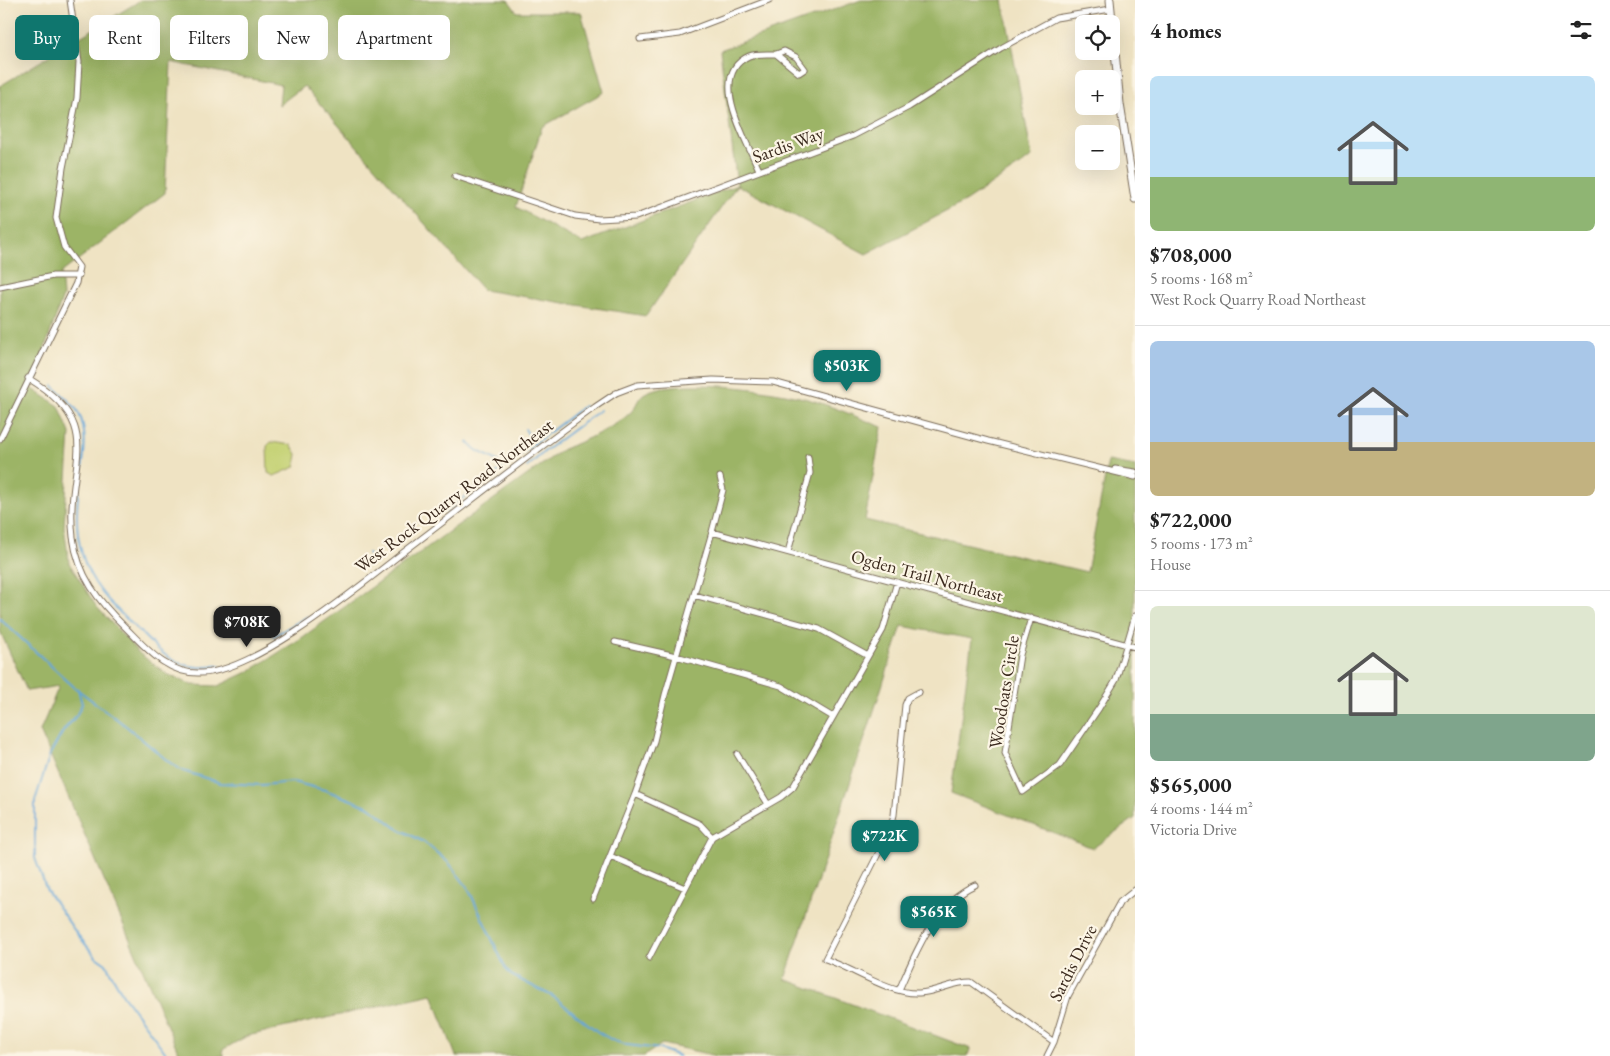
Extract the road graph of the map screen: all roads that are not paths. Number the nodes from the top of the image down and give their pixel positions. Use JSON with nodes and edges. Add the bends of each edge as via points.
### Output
{"nodes":[{"id":1,"x":70,"y":0,"type":"edge"},
{"id":2,"x":769,"y":0,"type":"edge"},
{"id":3,"x":1110,"y":0,"type":"edge"},
{"id":4,"x":1111,"y":9,"type":"junction"},
{"id":5,"x":640,"y":39,"type":"dead end"},
{"id":6,"x":776,"y":54,"type":"junction"},
{"id":7,"x":759,"y":170,"type":"junction"},
{"id":8,"x":455,"y":176,"type":"dead end"},
{"id":9,"x":1135,"y":199,"type":"edge"},
{"id":10,"x":79,"y":276,"type":"junction"},
{"id":11,"x":0,"y":286,"type":"edge"},
{"id":12,"x":28,"y":378,"type":"junction"},
{"id":13,"x":0,"y":439,"type":"edge"},
{"id":14,"x":808,"y":457,"type":"dead end"},
{"id":15,"x":1104,"y":469,"type":"junction"},
{"id":16,"x":1135,"y":472,"type":"edge"},
{"id":17,"x":720,"y":477,"type":"dead end"},
{"id":18,"x":1135,"y":477,"type":"edge"},
{"id":19,"x":712,"y":532,"type":"junction"},
{"id":20,"x":788,"y":552,"type":"junction"},
{"id":21,"x":897,"y":582,"type":"junction"},
{"id":22,"x":694,"y":595,"type":"junction"},
{"id":23,"x":1135,"y":616,"type":"edge"},
{"id":24,"x":1031,"y":618,"type":"junction"},
{"id":25,"x":615,"y":642,"type":"dead end"},
{"id":26,"x":1128,"y":645,"type":"junction"},
{"id":27,"x":1135,"y":647,"type":"edge"},
{"id":28,"x":676,"y":656,"type":"junction"},
{"id":29,"x":868,"y":656,"type":"junction"},
{"id":30,"x":918,"y":692,"type":"dead end"},
{"id":31,"x":833,"y":716,"type":"junction"},
{"id":32,"x":738,"y":754,"type":"dead end"},
{"id":33,"x":635,"y":794,"type":"junction"},
{"id":34,"x":768,"y":804,"type":"junction"},
{"id":35,"x":712,"y":837,"type":"junction"},
{"id":36,"x":610,"y":856,"type":"junction"},
{"id":37,"x":975,"y":885,"type":"dead end"},
{"id":38,"x":685,"y":888,"type":"junction"},
{"id":39,"x":1135,"y":890,"type":"edge"},
{"id":40,"x":593,"y":899,"type":"dead end"},
{"id":41,"x":649,"y":958,"type":"dead end"},
{"id":42,"x":899,"y":990,"type":"junction"},
{"id":43,"x":1054,"y":1042,"type":"junction"},
{"id":44,"x":1047,"y":1056,"type":"edge"}],
"edges":[{"from":1,"to":10,"type":"street","via":[[79,62],[78,80],[56,218],[64,247],[79,267]]},
{"from":2,"to":5,"type":"street","via":[[680,34]]},
{"from":3,"to":4,"type":"street"},
{"from":4,"to":7,"type":"street","name":"Sardis Way","via":[[1056,18],[909,108],[853,136]]},
{"from":4,"to":9,"type":"street","via":[[1120,104]]},
{"from":6,"to":6,"type":"street","via":[[800,73],[805,69],[796,57],[784,51]]},
{"from":6,"to":7,"type":"street","via":[[749,56],[733,69],[728,84],[731,103]]},
{"from":7,"to":8,"type":"street","name":"Sardis Way","via":[[636,217],[599,219],[575,216]]},
{"from":10,"to":11,"type":"street","via":[[53,276]]},
{"from":10,"to":12,"type":"street"},
{"from":12,"to":13,"type":"street"},
{"from":12,"to":15,"type":"street","name":"West Rock Quarry Road Northeast","via":[[63,405],[76,428],[78,449],[72,497],[72,532],[77,559],[86,580],[106,608],[154,656],[174,668],[196,674],[238,664],[304,626],[594,406],[634,386],[712,380],[783,383],[912,421]]},
{"from":14,"to":20,"type":"street","via":[[810,473]]},
{"from":15,"to":16,"type":"street","name":"West Rock Quarry Road Northeast"},
{"from":15,"to":18,"type":"street","name":"West Rock Quarry Road Northeast"},
{"from":17,"to":19,"type":"street","via":[[723,490]]},
{"from":19,"to":20,"type":"street","name":"Ogden Trail Northeast"},
{"from":19,"to":22,"type":"street"},
{"from":20,"to":21,"type":"street","name":"Ogden Trail Northeast"},
{"from":21,"to":24,"type":"street","name":"Ogden Trail Northeast"},
{"from":21,"to":29,"type":"street","via":[[883,630]]},
{"from":22,"to":28,"type":"street"},
{"from":22,"to":29,"type":"street","via":[[819,629]]},
{"from":23,"to":26,"type":"street","name":"Woodoats Circle"},
{"from":24,"to":26,"type":"street","name":"Ogden Trail Northeast"},
{"from":24,"to":26,"type":"street","name":"Woodoats Circle","via":[[1020,655],[1005,753],[1023,792],[1060,765],[1068,755],[1116,680]]},
{"from":25,"to":28,"type":"street"},
{"from":26,"to":27,"type":"street","name":"Ogden Trail Northeast"},
{"from":28,"to":31,"type":"street","via":[[781,686]]},
{"from":28,"to":33,"type":"street","via":[[654,741]]},
{"from":29,"to":31,"type":"street"},
{"from":30,"to":42,"type":"street","via":[[905,704],[896,807],[890,832],[825,959]]},
{"from":31,"to":34,"type":"street","via":[[793,787]]},
{"from":32,"to":34,"type":"street"},
{"from":33,"to":35,"type":"street","via":[[700,824]]},
{"from":33,"to":36,"type":"street"},
{"from":34,"to":35,"type":"street"},
{"from":35,"to":38,"type":"street"},
{"from":36,"to":38,"type":"street"},
{"from":36,"to":40,"type":"street"},
{"from":37,"to":42,"type":"street","via":[[964,890],[922,937]]},
{"from":38,"to":41,"type":"street"},
{"from":39,"to":43,"type":"street","name":"Sardis Drive","via":[[1120,902],[1068,996]]},
{"from":42,"to":43,"type":"street","via":[[917,994],[971,982]]},
{"from":43,"to":44,"type":"street","name":"Sardis Drive"}]}
